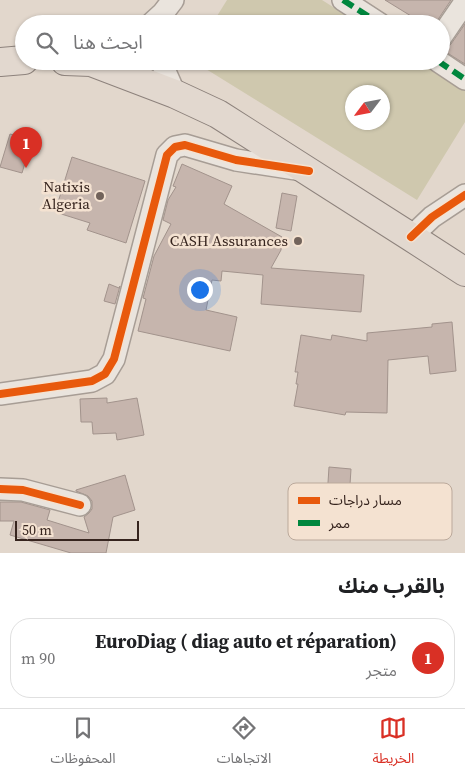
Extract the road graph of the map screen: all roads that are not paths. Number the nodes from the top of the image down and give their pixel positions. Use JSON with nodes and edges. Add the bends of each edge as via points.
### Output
{"nodes":[{"id":1,"x":343,"y":0,"type":"edge"},
{"id":2,"x":465,"y":2,"type":"edge"},
{"id":3,"x":366,"y":15,"type":"edge"},
{"id":4,"x":450,"y":24,"type":"edge"},
{"id":5,"x":15,"y":61,"type":"edge"},
{"id":6,"x":0,"y":62,"type":"edge"},
{"id":7,"x":450,"y":69,"type":"edge"},
{"id":8,"x":106,"y":70,"type":"edge"},
{"id":9,"x":164,"y":70,"type":"edge"},
{"id":10,"x":465,"y":79,"type":"edge"},
{"id":11,"x":174,"y":94,"type":"junction"},
{"id":12,"x":309,"y":172,"type":"junction"},
{"id":13,"x":465,"y":194,"type":"edge"},
{"id":14,"x":411,"y":237,"type":"junction"},
{"id":15,"x":465,"y":272,"type":"edge"},
{"id":16,"x":0,"y":394,"type":"edge"},
{"id":17,"x":0,"y":489,"type":"edge"},
{"id":18,"x":80,"y":505,"type":"dead end"}],
"edges":[{"from":1,"to":3,"type":"street"},
{"from":2,"to":4,"type":"street"},
{"from":5,"to":6,"type":"main road"},
{"from":7,"to":10,"type":"street"},
{"from":8,"to":11,"type":"main road"},
{"from":9,"to":11,"type":"street"},
{"from":11,"to":12,"type":"main road","via":[[218,114]]},
{"from":12,"to":14,"type":"main road"},
{"from":12,"to":16,"type":"street","via":[[236,160],[185,145],[175,147],[167,155],[114,359],[105,374],[92,381]]},
{"from":13,"to":14,"type":"street","via":[[432,217]]},
{"from":14,"to":15,"type":"main road"},
{"from":17,"to":18,"type":"street","via":[[23,490]]}]}
